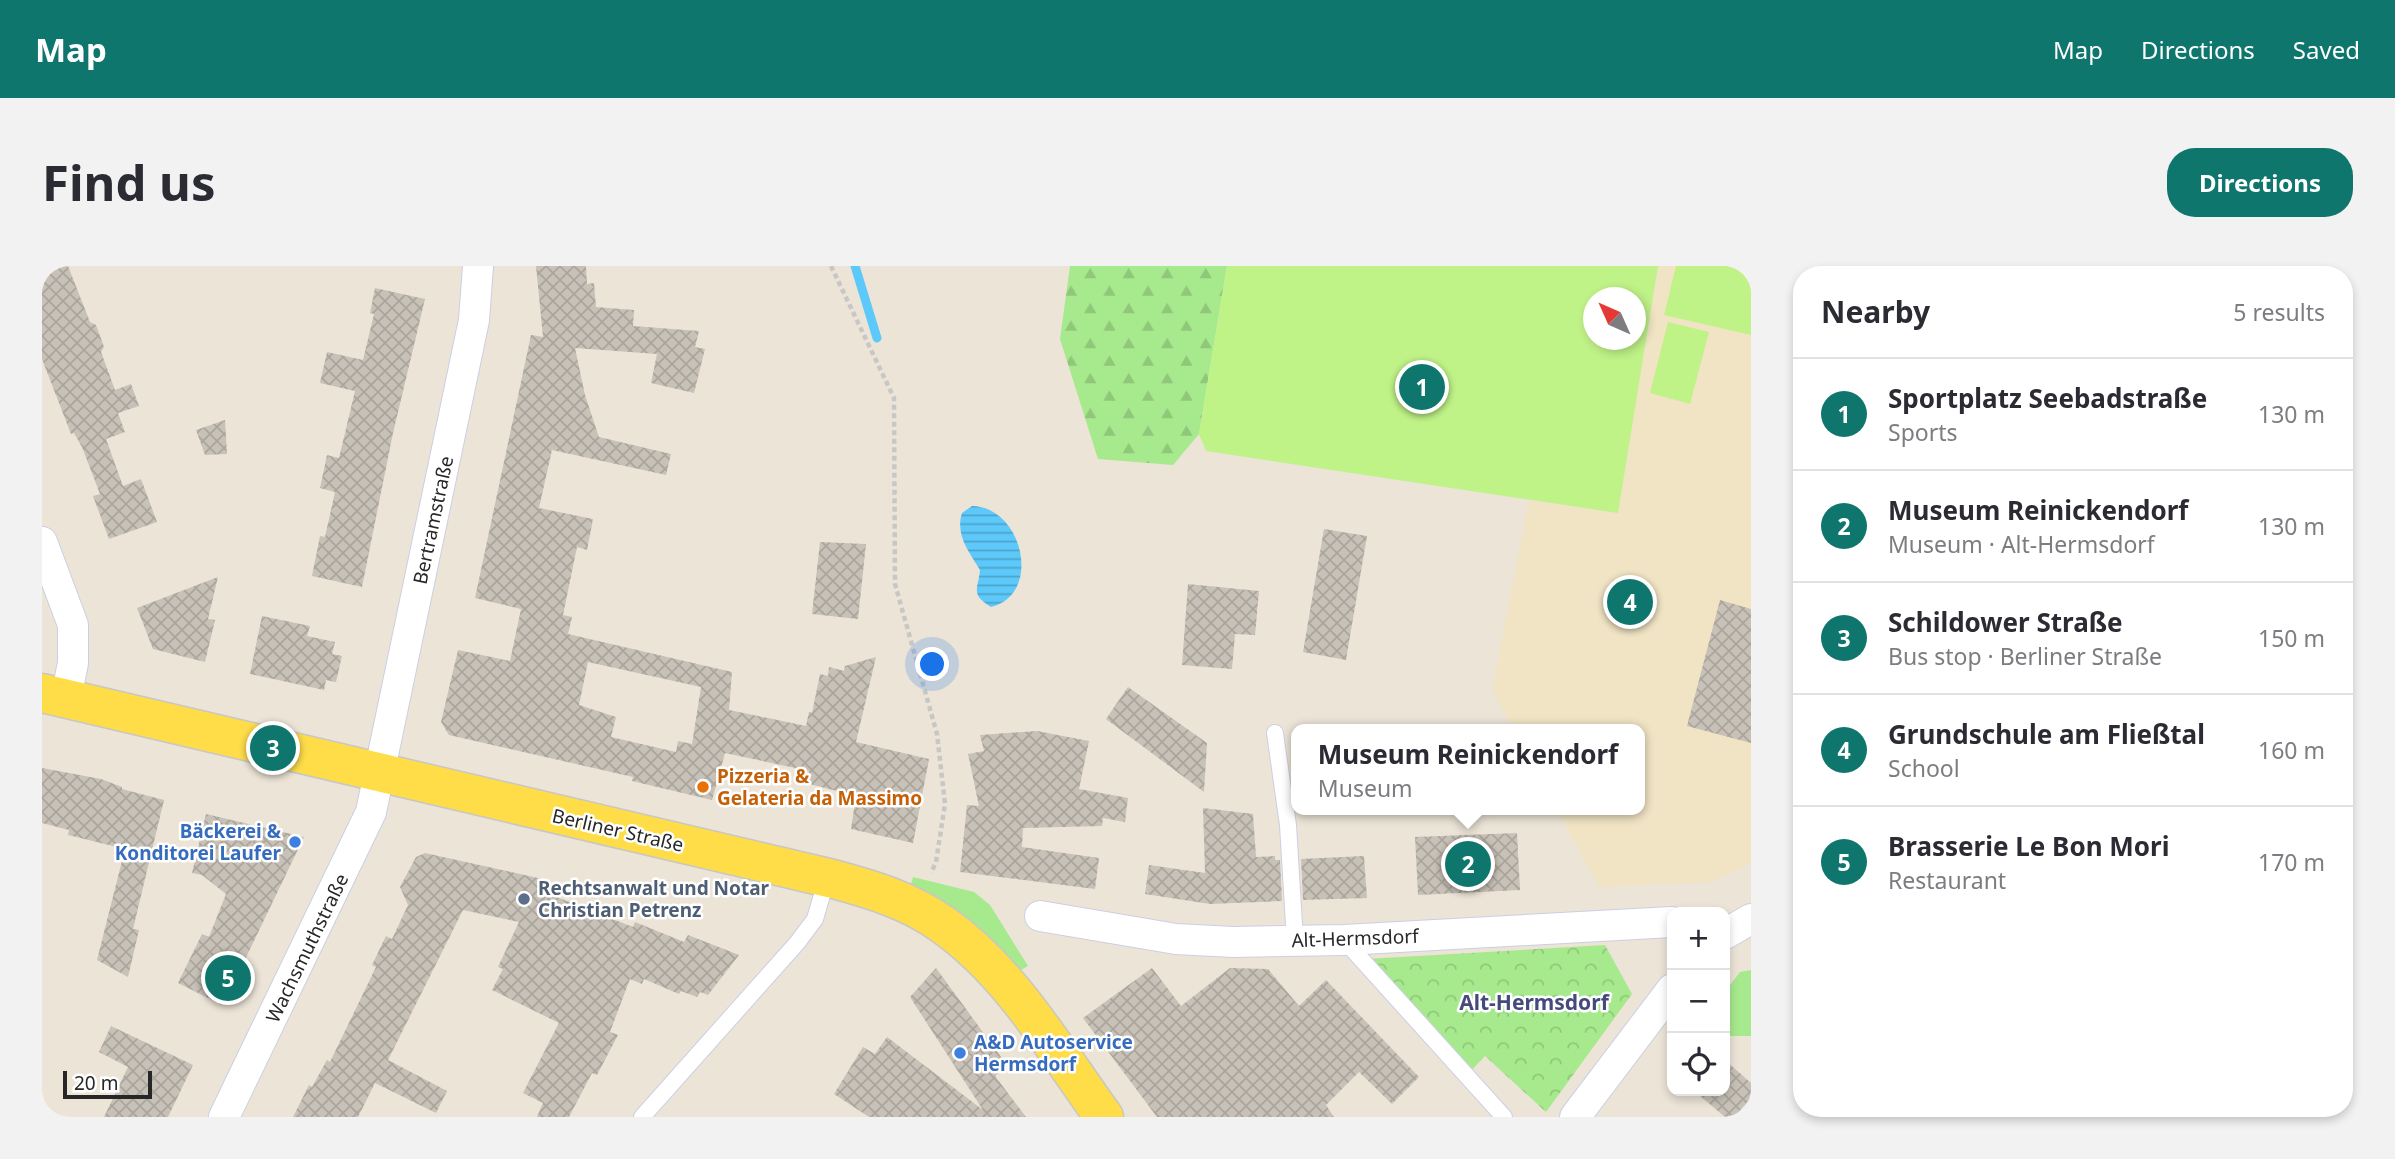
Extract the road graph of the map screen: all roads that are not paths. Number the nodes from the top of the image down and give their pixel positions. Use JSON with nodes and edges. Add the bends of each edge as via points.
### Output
{"nodes":[{"id":1,"x":478,"y":266,"type":"edge"},
{"id":2,"x":42,"y":542,"type":"edge"},
{"id":3,"x":54,"y":695,"type":"edge"},
{"id":4,"x":1275,"y":733,"type":"dead end"},
{"id":5,"x":379,"y":774,"type":"junction"},
{"id":6,"x":827,"y":878,"type":"junction"},
{"id":7,"x":1040,"y":916,"type":"dead end"},
{"id":8,"x":1751,"y":919,"type":"edge"},
{"id":9,"x":1667,"y":922,"type":"edge"},
{"id":10,"x":1730,"y":931,"type":"edge"},
{"id":11,"x":1344,"y":940,"type":"junction"},
{"id":12,"x":1295,"y":941,"type":"junction"},
{"id":13,"x":1667,"y":996,"type":"edge"},
{"id":14,"x":224,"y":1117,"type":"edge"},
{"id":15,"x":642,"y":1117,"type":"edge"},
{"id":16,"x":1104,"y":1117,"type":"edge"},
{"id":17,"x":1504,"y":1117,"type":"edge"},
{"id":18,"x":1575,"y":1117,"type":"edge"}],
"edges":[{"from":1,"to":5,"type":"street","name":"Bertramstraße","via":[[474,320]]},
{"from":2,"to":3,"type":"street","via":[[73,625],[73,663]]},
{"from":3,"to":5,"type":"main road","name":"Berliner Straße"},
{"from":4,"to":12,"type":"lane","via":[[1288,825]]},
{"from":5,"to":6,"type":"main road","name":"Berliner Straße"},
{"from":5,"to":14,"type":"street","name":"Wachsmuthstraße","via":[[360,839]]},
{"from":6,"to":15,"type":"lane","via":[[815,919],[797,943]]},
{"from":6,"to":16,"type":"main road","name":"Berliner Straße","via":[[914,907],[972,948],[1017,998]]},
{"from":7,"to":12,"type":"street","name":"Alt-Hermsdorf","via":[[1176,939]]},
{"from":8,"to":10,"type":"street"},
{"from":9,"to":11,"type":"street","name":"Alt-Hermsdorf"},
{"from":11,"to":12,"type":"street","name":"Alt-Hermsdorf"},
{"from":11,"to":17,"type":"lane"},
{"from":13,"to":18,"type":"street"}]}
